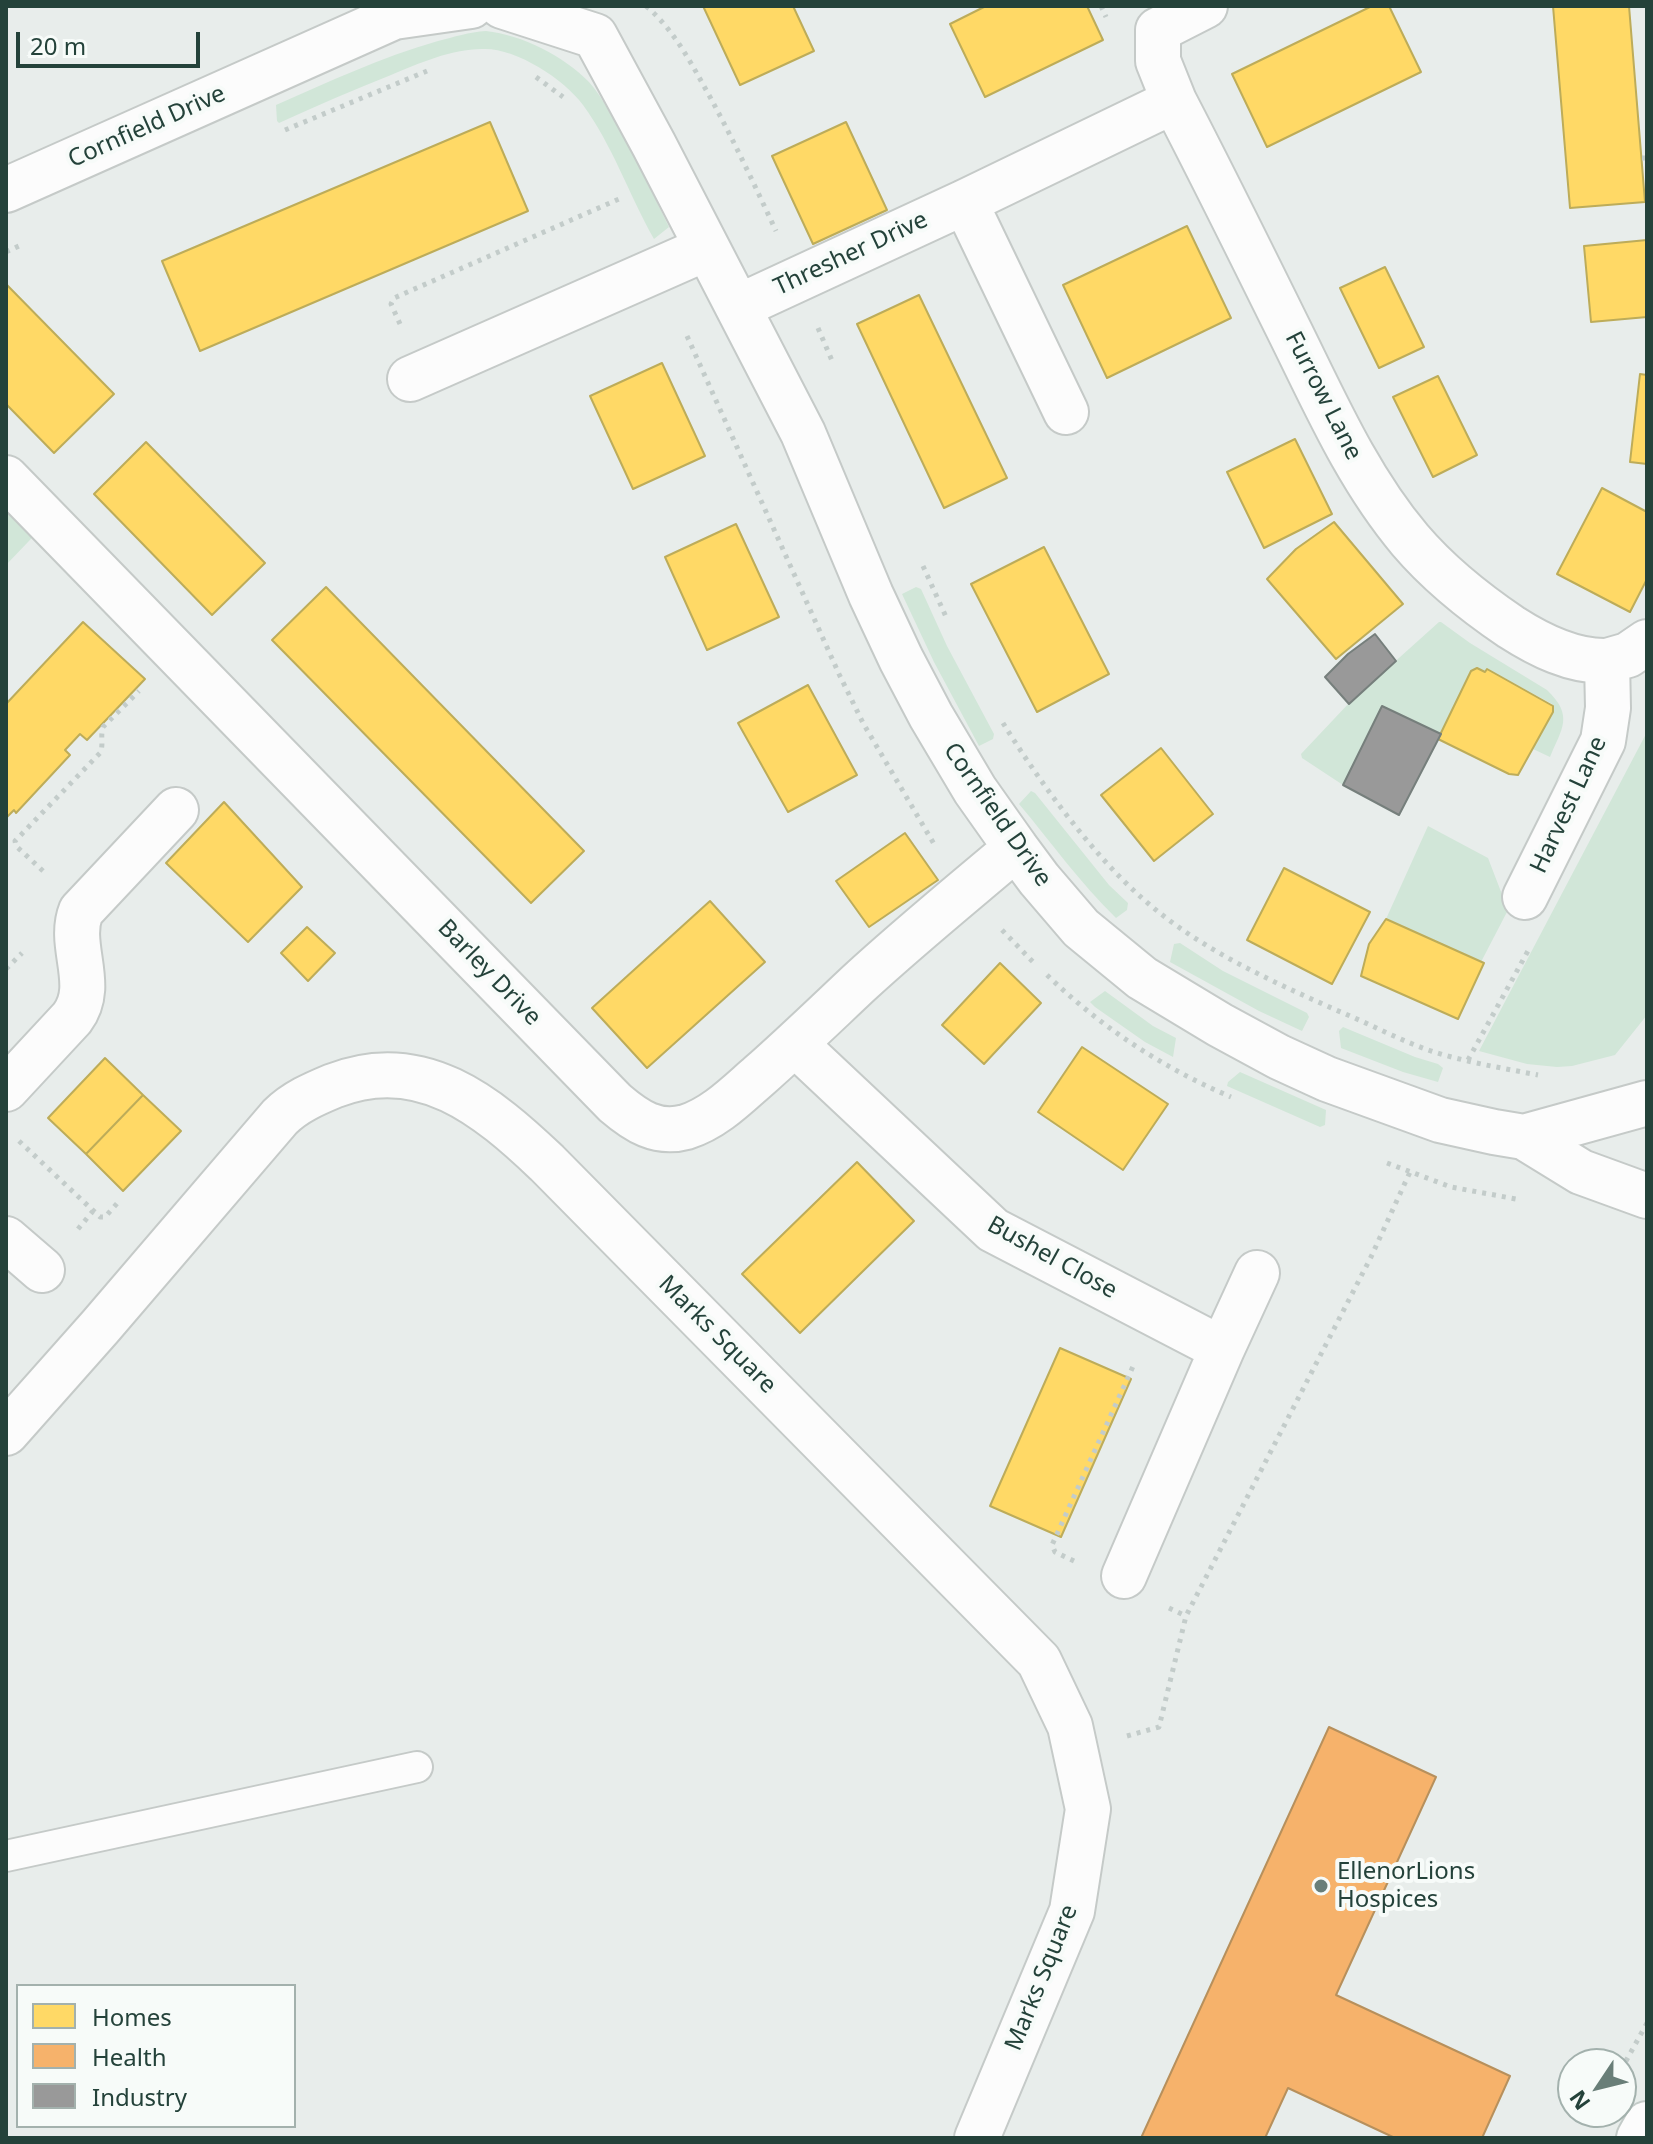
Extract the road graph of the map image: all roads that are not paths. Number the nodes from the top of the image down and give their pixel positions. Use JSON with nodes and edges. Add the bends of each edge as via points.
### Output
{"nodes":[{"id":1,"x":471,"y":6,"type":"edge"},
{"id":2,"x":502,"y":6,"type":"edge"},
{"id":3,"x":1205,"y":6,"type":"edge"},
{"id":4,"x":1149,"y":18,"type":"edge"},
{"id":5,"x":1174,"y":101,"type":"junction"},
{"id":6,"x":6,"y":190,"type":"edge"},
{"id":7,"x":965,"y":202,"type":"junction"},
{"id":8,"x":707,"y":248,"type":"junction"},
{"id":9,"x":738,"y":307,"type":"junction"},
{"id":10,"x":416,"y":376,"type":"road end"},
{"id":11,"x":1066,"y":412,"type":"dead end"},
{"id":12,"x":6,"y":478,"type":"edge"},
{"id":13,"x":1647,"y":642,"type":"edge"},
{"id":14,"x":1607,"y":661,"type":"junction"},
{"id":15,"x":176,"y":810,"type":"dead end"},
{"id":16,"x":1016,"y":848,"type":"junction"},
{"id":17,"x":1525,"y":897,"type":"dead end"},
{"id":18,"x":795,"y":1044,"type":"junction"},
{"id":19,"x":6,"y":1089,"type":"edge"},
{"id":20,"x":1647,"y":1103,"type":"edge"},
{"id":21,"x":1524,"y":1137,"type":"junction"},
{"id":22,"x":1647,"y":1196,"type":"edge"},
{"id":23,"x":6,"y":1239,"type":"edge"},
{"id":24,"x":42,"y":1270,"type":"dead end"},
{"id":25,"x":1257,"y":1273,"type":"dead end"},
{"id":26,"x":1222,"y":1349,"type":"junction"},
{"id":27,"x":6,"y":1433,"type":"edge"},
{"id":28,"x":1104,"y":1571,"type":"road end"},
{"id":29,"x":417,"y":1767,"type":"dead end"},
{"id":30,"x":6,"y":1856,"type":"edge"},
{"id":31,"x":1647,"y":2124,"type":"edge"},
{"id":32,"x":977,"y":2138,"type":"edge"},
{"id":33,"x":1639,"y":2138,"type":"edge"}],
"edges":[{"from":1,"to":6,"type":"street","name":"Cornfield Drive","via":[[394,17]]},
{"from":2,"to":8,"type":"street","name":"Cornfield Drive","via":[[595,36]]},
{"from":3,"to":4,"type":"street"},
{"from":4,"to":5,"type":"street","name":"Furrow Lane"},
{"from":5,"to":7,"type":"street","name":"Thresher Drive"},
{"from":5,"to":14,"type":"street","name":"Furrow Lane","via":[[1346,444],[1390,515],[1453,584],[1485,609],[1550,649]]},
{"from":7,"to":9,"type":"street","name":"Thresher Drive"},
{"from":7,"to":11,"type":"street"},
{"from":8,"to":9,"type":"street","name":"Cornfield Drive"},
{"from":8,"to":10,"type":"street"},
{"from":9,"to":16,"type":"street","name":"Cornfield Drive","via":[[803,433],[901,659],[947,744]]},
{"from":12,"to":18,"type":"street","name":"Barley Drive","via":[[636,1120],[672,1129],[701,1120]]},
{"from":13,"to":14,"type":"street"},
{"from":14,"to":17,"type":"street","name":"Harvest Lane","via":[[1603,741]]},
{"from":15,"to":19,"type":"street","via":[[81,911],[76,925],[83,986],[76,1013]]},
{"from":16,"to":18,"type":"street","name":"Barley Drive"},
{"from":16,"to":21,"type":"street","name":"Cornfield Drive","via":[[1092,939],[1142,978],[1220,1025],[1360,1092],[1440,1120]]},
{"from":18,"to":26,"type":"street","name":"Bushel Close","via":[[993,1230]]},
{"from":20,"to":21,"type":"street","name":"Cornfield Drive"},
{"from":21,"to":22,"type":"street","name":"Cornfield Drive","via":[[1581,1172]]},
{"from":23,"to":24,"type":"street"},
{"from":25,"to":26,"type":"street"},
{"from":26,"to":28,"type":"street"},
{"from":27,"to":32,"type":"street","name":"Marks Square","via":[[294,1105],[324,1090],[381,1074],[464,1095],[499,1118],[1039,1661],[1070,1726],[1088,1809],[1072,1911]]},
{"from":29,"to":30,"type":"lane"},
{"from":31,"to":33,"type":"street"}]}
